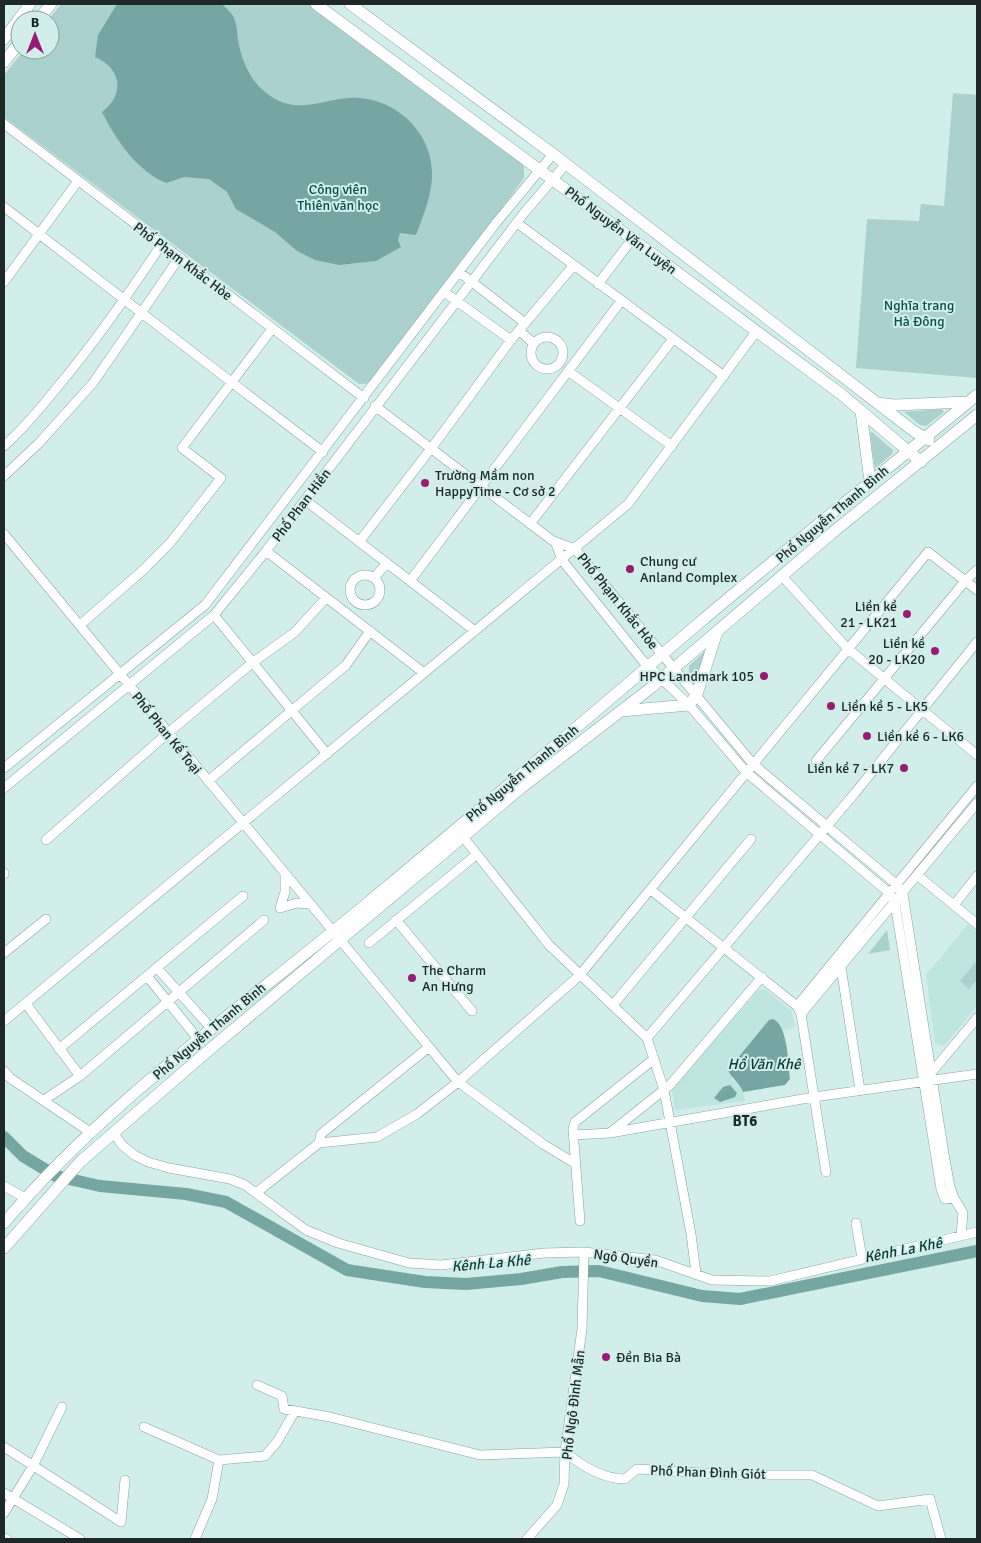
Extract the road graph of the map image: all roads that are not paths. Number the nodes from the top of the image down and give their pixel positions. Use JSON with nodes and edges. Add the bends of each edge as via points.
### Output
{"nodes":[{"id":1,"x":30,"y":4,"type":"edge"},
{"id":2,"x":316,"y":4,"type":"edge"},
{"id":3,"x":350,"y":4,"type":"edge"},
{"id":4,"x":4,"y":39,"type":"edge"},
{"id":5,"x":4,"y":124,"type":"edge"},
{"id":6,"x":553,"y":154,"type":"junction"},
{"id":7,"x":566,"y":164,"type":"junction"},
{"id":8,"x":540,"y":169,"type":"junction"},
{"id":9,"x":553,"y":179,"type":"junction"},
{"id":10,"x":78,"y":181,"type":"junction"},
{"id":11,"x":4,"y":207,"type":"edge"},
{"id":12,"x":517,"y":223,"type":"junction"},
{"id":13,"x":39,"y":234,"type":"junction"},
{"id":14,"x":633,"y":238,"type":"junction"},
{"id":15,"x":161,"y":245,"type":"junction"},
{"id":16,"x":179,"y":258,"type":"junction"},
{"id":17,"x":573,"y":266,"type":"junction"},
{"id":18,"x":459,"y":272,"type":"junction"},
{"id":19,"x":472,"y":281,"type":"junction"},
{"id":20,"x":4,"y":282,"type":"edge"},
{"id":21,"x":598,"y":284,"type":"junction"},
{"id":22,"x":444,"y":292,"type":"junction"},
{"id":23,"x":125,"y":300,"type":"junction"},
{"id":24,"x":458,"y":301,"type":"junction"},
{"id":25,"x":621,"y":301,"type":"junction"},
{"id":26,"x":143,"y":313,"type":"junction"},
{"id":27,"x":522,"y":327,"type":"junction"},
{"id":28,"x":272,"y":329,"type":"junction"},
{"id":29,"x":756,"y":332,"type":"junction"},
{"id":30,"x":672,"y":339,"type":"junction"},
{"id":31,"x":511,"y":340,"type":"junction"},
{"id":32,"x":534,"y":343,"type":"dead end"},
{"id":33,"x":568,"y":371,"type":"junction"},
{"id":34,"x":724,"y":376,"type":"junction"},
{"id":35,"x":230,"y":383,"type":"junction"},
{"id":36,"x":364,"y":398,"type":"junction"},
{"id":37,"x":973,"y":399,"type":"edge"},
{"id":38,"x":877,"y":403,"type":"junction"},
{"id":39,"x":375,"y":406,"type":"junction"},
{"id":40,"x":618,"y":408,"type":"junction"},
{"id":41,"x":861,"y":411,"type":"junction"},
{"id":42,"x":977,"y":415,"type":"edge"},
{"id":43,"x":926,"y":437,"type":"junction"},
{"id":44,"x":4,"y":446,"type":"edge"},
{"id":45,"x":672,"y":446,"type":"junction"},
{"id":46,"x":937,"y":448,"type":"junction"},
{"id":47,"x":431,"y":449,"type":"junction"},
{"id":48,"x":909,"y":450,"type":"junction"},
{"id":49,"x":323,"y":452,"type":"junction"},
{"id":50,"x":921,"y":462,"type":"junction"},
{"id":51,"x":4,"y":476,"type":"edge"},
{"id":52,"x":870,"y":482,"type":"junction"},
{"id":53,"x":480,"y":486,"type":"junction"},
{"id":54,"x":305,"y":500,"type":"junction"},
{"id":55,"x":530,"y":524,"type":"junction"},
{"id":56,"x":4,"y":534,"type":"edge"},
{"id":57,"x":359,"y":542,"type":"junction"},
{"id":58,"x":556,"y":544,"type":"junction"},
{"id":59,"x":575,"y":549,"type":"junction"},
{"id":60,"x":266,"y":551,"type":"junction"},
{"id":61,"x":562,"y":560,"type":"junction"},
{"id":62,"x":387,"y":563,"type":"junction"},
{"id":63,"x":977,"y":570,"type":"edge"},
{"id":64,"x":782,"y":576,"type":"junction"},
{"id":65,"x":374,"y":578,"type":"junction"},
{"id":66,"x":966,"y":580,"type":"junction"},
{"id":67,"x":410,"y":581,"type":"junction"},
{"id":68,"x":977,"y":590,"type":"edge"},
{"id":69,"x":326,"y":598,"type":"junction"},
{"id":70,"x":355,"y":602,"type":"junction"},
{"id":71,"x":348,"y":614,"type":"junction"},
{"id":72,"x":214,"y":615,"type":"junction"},
{"id":73,"x":80,"y":625,"type":"junction"},
{"id":74,"x":370,"y":631,"type":"junction"},
{"id":75,"x":475,"y":631,"type":"junction"},
{"id":76,"x":718,"y":631,"type":"junction"},
{"id":77,"x":977,"y":642,"type":"edge"},
{"id":78,"x":847,"y":648,"type":"junction"},
{"id":79,"x":662,"y":656,"type":"junction"},
{"id":80,"x":252,"y":663,"type":"junction"},
{"id":81,"x":649,"y":667,"type":"junction"},
{"id":82,"x":674,"y":668,"type":"junction"},
{"id":83,"x":424,"y":673,"type":"junction"},
{"id":84,"x":119,"y":674,"type":"junction"},
{"id":85,"x":661,"y":678,"type":"junction"},
{"id":86,"x":883,"y":679,"type":"junction"},
{"id":87,"x":128,"y":685,"type":"junction"},
{"id":88,"x":697,"y":694,"type":"junction"},
{"id":89,"x":689,"y":705,"type":"junction"},
{"id":90,"x":922,"y":710,"type":"junction"},
{"id":91,"x":620,"y":711,"type":"junction"},
{"id":92,"x":292,"y":712,"type":"junction"},
{"id":93,"x":168,"y":733,"type":"junction"},
{"id":94,"x":327,"y":754,"type":"junction"},
{"id":95,"x":977,"y":756,"type":"edge"},
{"id":96,"x":816,"y":761,"type":"dead end"},
{"id":97,"x":753,"y":764,"type":"junction"},
{"id":98,"x":4,"y":768,"type":"edge"},
{"id":99,"x":746,"y":772,"type":"junction"},
{"id":100,"x":208,"y":781,"type":"junction"},
{"id":101,"x":977,"y":786,"type":"edge"},
{"id":102,"x":4,"y":788,"type":"edge"},
{"id":103,"x":977,"y":803,"type":"edge"},
{"id":104,"x":242,"y":824,"type":"junction"},
{"id":105,"x":827,"y":826,"type":"junction"},
{"id":106,"x":820,"y":834,"type":"junction"},
{"id":107,"x":464,"y":838,"type":"junction"},
{"id":108,"x":46,"y":840,"type":"dead end"},
{"id":109,"x":751,"y":840,"type":"dead end"},
{"id":110,"x":476,"y":855,"type":"junction"},
{"id":111,"x":285,"y":875,"type":"junction"},
{"id":112,"x":917,"y":875,"type":"junction"},
{"id":113,"x":977,"y":876,"type":"edge"},
{"id":114,"x":896,"y":884,"type":"junction"},
{"id":115,"x":652,"y":890,"type":"junction"},
{"id":116,"x":888,"y":892,"type":"junction"},
{"id":117,"x":902,"y":894,"type":"junction"},
{"id":118,"x":243,"y":896,"type":"dead end"},
{"id":119,"x":895,"y":903,"type":"junction"},
{"id":120,"x":309,"y":904,"type":"junction"},
{"id":121,"x":954,"y":905,"type":"junction"},
{"id":122,"x":685,"y":916,"type":"junction"},
{"id":123,"x":46,"y":919,"type":"dead end"},
{"id":124,"x":264,"y":920,"type":"dead end"},
{"id":125,"x":396,"y":920,"type":"junction"},
{"id":126,"x":977,"y":924,"type":"edge"},
{"id":127,"x":332,"y":931,"type":"junction"},
{"id":128,"x":340,"y":942,"type":"junction"},
{"id":129,"x":369,"y":943,"type":"dead end"},
{"id":130,"x":725,"y":948,"type":"junction"},
{"id":131,"x":4,"y":952,"type":"edge"},
{"id":132,"x":841,"y":966,"type":"junction"},
{"id":133,"x":157,"y":968,"type":"junction"},
{"id":134,"x":147,"y":976,"type":"junction"},
{"id":135,"x":579,"y":976,"type":"junction"},
{"id":136,"x":762,"y":977,"type":"junction"},
{"id":137,"x":178,"y":992,"type":"junction"},
{"id":138,"x":167,"y":1001,"type":"junction"},
{"id":139,"x":26,"y":1004,"type":"junction"},
{"id":140,"x":613,"y":1005,"type":"junction"},
{"id":141,"x":799,"y":1010,"type":"junction"},
{"id":142,"x":472,"y":1011,"type":"dead end"},
{"id":143,"x":977,"y":1018,"type":"edge"},
{"id":144,"x":4,"y":1022,"type":"edge"},
{"id":145,"x":211,"y":1028,"type":"junction"},
{"id":146,"x":647,"y":1038,"type":"junction"},
{"id":147,"x":198,"y":1039,"type":"junction"},
{"id":148,"x":429,"y":1048,"type":"junction"},
{"id":149,"x":59,"y":1049,"type":"junction"},
{"id":150,"x":654,"y":1059,"type":"junction"},
{"id":151,"x":4,"y":1071,"type":"edge"},
{"id":152,"x":977,"y":1074,"type":"edge"},
{"id":153,"x":80,"y":1076,"type":"junction"},
{"id":154,"x":930,"y":1077,"type":"junction"},
{"id":155,"x":458,"y":1082,"type":"junction"},
{"id":156,"x":664,"y":1090,"type":"junction"},
{"id":157,"x":860,"y":1090,"type":"junction"},
{"id":158,"x":814,"y":1097,"type":"junction"},
{"id":159,"x":44,"y":1100,"type":"junction"},
{"id":160,"x":669,"y":1123,"type":"junction"},
{"id":161,"x":90,"y":1132,"type":"junction"},
{"id":162,"x":112,"y":1132,"type":"junction"},
{"id":163,"x":610,"y":1133,"type":"junction"},
{"id":164,"x":574,"y":1135,"type":"junction"},
{"id":165,"x":319,"y":1144,"type":"junction"},
{"id":166,"x":576,"y":1164,"type":"junction"},
{"id":167,"x":826,"y":1172,"type":"dead end"},
{"id":168,"x":4,"y":1186,"type":"edge"},
{"id":169,"x":256,"y":1193,"type":"junction"},
{"id":170,"x":25,"y":1198,"type":"junction"},
{"id":171,"x":580,"y":1221,"type":"dead end"},
{"id":172,"x":4,"y":1223,"type":"edge"},
{"id":173,"x":856,"y":1223,"type":"dead end"},
{"id":174,"x":977,"y":1232,"type":"edge"},
{"id":175,"x":961,"y":1235,"type":"junction"},
{"id":176,"x":4,"y":1248,"type":"edge"},
{"id":177,"x":584,"y":1257,"type":"junction"},
{"id":178,"x":862,"y":1258,"type":"junction"},
{"id":179,"x":696,"y":1273,"type":"junction"},
{"id":180,"x":257,"y":1385,"type":"dead end"},
{"id":181,"x":62,"y":1407,"type":"dead end"},
{"id":182,"x":295,"y":1411,"type":"junction"},
{"id":183,"x":144,"y":1427,"type":"dead end"},
{"id":184,"x":4,"y":1447,"type":"edge"},
{"id":185,"x":565,"y":1452,"type":"junction"},
{"id":186,"x":219,"y":1460,"type":"junction"},
{"id":187,"x":33,"y":1466,"type":"junction"},
{"id":188,"x":125,"y":1480,"type":"dead end"},
{"id":189,"x":4,"y":1494,"type":"edge"},
{"id":190,"x":13,"y":1499,"type":"junction"},
{"id":191,"x":4,"y":1513,"type":"edge"},
{"id":192,"x":80,"y":1539,"type":"edge"},
{"id":193,"x":194,"y":1539,"type":"edge"},
{"id":194,"x":527,"y":1539,"type":"edge"},
{"id":195,"x":940,"y":1539,"type":"edge"}],
"edges":[{"from":1,"to":4,"type":"main road"},
{"from":2,"to":8,"type":"main road","name":"Phố Nguyễn Văn Luyện"},
{"from":3,"to":6,"type":"main road","name":"Phố Nguyễn Văn Luyện"},
{"from":5,"to":10,"type":"street","name":"Phố Phạm Khắc Hòe"},
{"from":6,"to":7,"type":"main road","name":"Phố Nguyễn Văn Luyện"},
{"from":6,"to":8,"type":"street","name":"Phố Phan Hiền"},
{"from":7,"to":9,"type":"street","name":"Phố Phan Hiền"},
{"from":7,"to":38,"type":"main road","name":"Phố Nguyễn Văn Luyện"},
{"from":8,"to":9,"type":"main road","name":"Phố Nguyễn Văn Luyện"},
{"from":8,"to":18,"type":"street","name":"Phố Phan Hiền"},
{"from":9,"to":12,"type":"street","name":"Phố Phan Hiền"},
{"from":9,"to":14,"type":"main road","name":"Phố Nguyễn Văn Luyện"},
{"from":10,"to":13,"type":"street"},
{"from":10,"to":15,"type":"street","name":"Phố Phạm Khắc Hòe"},
{"from":11,"to":13,"type":"street"},
{"from":12,"to":17,"type":"street"},
{"from":12,"to":19,"type":"street","name":"Phố Phan Hiền"},
{"from":13,"to":20,"type":"street"},
{"from":13,"to":23,"type":"street"},
{"from":14,"to":21,"type":"street"},
{"from":14,"to":29,"type":"main road","name":"Phố Nguyễn Văn Luyện"},
{"from":15,"to":16,"type":"street","name":"Phố Phạm Khắc Hòe"},
{"from":15,"to":23,"type":"street"},
{"from":16,"to":26,"type":"street"},
{"from":16,"to":28,"type":"street","name":"Phố Phạm Khắc Hòe"},
{"from":17,"to":21,"type":"street"},
{"from":17,"to":27,"type":"street"},
{"from":18,"to":19,"type":"street"},
{"from":18,"to":22,"type":"street","name":"Phố Phan Hiền"},
{"from":19,"to":24,"type":"street","name":"Phố Phan Hiền"},
{"from":19,"to":27,"type":"street"},
{"from":21,"to":25,"type":"street"},
{"from":22,"to":24,"type":"street"},
{"from":22,"to":36,"type":"street","name":"Phố Phan Hiền"},
{"from":23,"to":26,"type":"street"},
{"from":23,"to":44,"type":"street","via":[[57,388]]},
{"from":24,"to":31,"type":"street"},
{"from":24,"to":39,"type":"street","name":"Phố Phan Hiền"},
{"from":25,"to":30,"type":"street"},
{"from":25,"to":33,"type":"street"},
{"from":26,"to":35,"type":"street"},
{"from":26,"to":51,"type":"street","via":[[92,383],[39,443]]},
{"from":27,"to":31,"type":"street"},
{"from":27,"to":32,"type":"street"},
{"from":28,"to":35,"type":"street"},
{"from":28,"to":36,"type":"street","name":"Phố Phạm Khắc Hòe"},
{"from":29,"to":34,"type":"street"},
{"from":29,"to":41,"type":"main road","name":"Phố Nguyễn Văn Luyện"},
{"from":30,"to":34,"type":"street"},
{"from":30,"to":40,"type":"street"},
{"from":31,"to":47,"type":"street"},
{"from":33,"to":40,"type":"street"},
{"from":33,"to":53,"type":"street"},
{"from":34,"to":45,"type":"street"},
{"from":35,"to":49,"type":"street"},
{"from":35,"to":73,"type":"street","via":[[182,448],[221,478],[170,543]]},
{"from":36,"to":39,"type":"street","name":"Phố Phạm Khắc Hòe","via":[[372,396]]},
{"from":36,"to":49,"type":"street","name":"Phố Phan Hiền"},
{"from":37,"to":38,"type":"main road","via":[[894,405]]},
{"from":37,"to":43,"type":"main road","name":"Phố Nguyễn Thanh Bình"},
{"from":38,"to":43,"type":"main road","name":"Phố Nguyễn Văn Luyện"},
{"from":39,"to":47,"type":"street","name":"Phố Phạm Khắc Hòe"},
{"from":39,"to":54,"type":"street","name":"Phố Phan Hiền"},
{"from":40,"to":45,"type":"street"},
{"from":40,"to":55,"type":"street"},
{"from":41,"to":48,"type":"main road","name":"Phố Nguyễn Văn Luyện"},
{"from":41,"to":52,"type":"main road"},
{"from":42,"to":46,"type":"main road","name":"Phố Nguyễn Thanh Bình"},
{"from":43,"to":46,"type":"main road","name":"Phố Nguyễn Văn Luyện"},
{"from":43,"to":48,"type":"main road","name":"Phố Nguyễn Thanh Bình"},
{"from":45,"to":59,"type":"street","via":[[628,504]]},
{"from":46,"to":50,"type":"main road","name":"Phố Nguyễn Thanh Bình"},
{"from":47,"to":53,"type":"street","name":"Phố Phạm Khắc Hòe"},
{"from":47,"to":57,"type":"street"},
{"from":48,"to":50,"type":"main road","name":"Phố Nguyễn Văn Luyện"},
{"from":48,"to":52,"type":"main road","name":"Phố Nguyễn Thanh Bình"},
{"from":49,"to":84,"type":"street","name":"Phố Phan Hiền","via":[[205,605]]},
{"from":50,"to":64,"type":"main road","name":"Phố Nguyễn Thanh Bình"},
{"from":52,"to":79,"type":"main road","name":"Phố Nguyễn Thanh Bình"},
{"from":53,"to":55,"type":"street","name":"Phố Phạm Khắc Hòe"},
{"from":53,"to":67,"type":"street"},
{"from":54,"to":57,"type":"street"},
{"from":54,"to":60,"type":"street","name":"Phố Phan Hiền"},
{"from":55,"to":58,"type":"street","name":"Phố Phạm Khắc Hòe"},
{"from":56,"to":73,"type":"street","name":"Phố Phan Kế Toại"},
{"from":57,"to":62,"type":"street"},
{"from":58,"to":59,"type":"street","name":"Phố Phạm Khắc Hòe"},
{"from":58,"to":61,"type":"street","name":"Phố Phạm Khắc Hòe"},
{"from":59,"to":61,"type":"street"},
{"from":59,"to":79,"type":"street","name":"Phố Phạm Khắc Hòe"},
{"from":60,"to":69,"type":"street"},
{"from":60,"to":72,"type":"street","name":"Phố Phan Hiền"},
{"from":61,"to":75,"type":"street"},
{"from":61,"to":81,"type":"street","name":"Phố Phạm Khắc Hòe"},
{"from":62,"to":65,"type":"street"},
{"from":62,"to":67,"type":"street"},
{"from":63,"to":66,"type":"street"},
{"from":64,"to":76,"type":"main road","name":"Phố Nguyễn Thanh Bình"},
{"from":64,"to":78,"type":"street"},
{"from":65,"to":70,"type":"street","via":[[370,574],[360,575],[352,581],[349,590]]},
{"from":65,"to":70,"type":"street","via":[[381,589],[378,599],[370,605]]},
{"from":66,"to":68,"type":"street"},
{"from":66,"to":78,"type":"street","via":[[928,552]]},
{"from":66,"to":86,"type":"street"},
{"from":67,"to":75,"type":"street"},
{"from":69,"to":71,"type":"street"},
{"from":69,"to":80,"type":"street","via":[[294,632]]},
{"from":70,"to":71,"type":"street"},
{"from":71,"to":74,"type":"street"},
{"from":72,"to":80,"type":"street"},
{"from":72,"to":87,"type":"street","name":"Phố Phan Hiền"},
{"from":73,"to":84,"type":"street","name":"Phố Phan Kế Toại"},
{"from":74,"to":83,"type":"street"},
{"from":74,"to":92,"type":"street","via":[[346,665]]},
{"from":75,"to":83,"type":"street"},
{"from":76,"to":82,"type":"main road","name":"Phố Nguyễn Thanh Bình"},
{"from":76,"to":88,"type":"main road"},
{"from":77,"to":90,"type":"street"},
{"from":78,"to":86,"type":"street"},
{"from":78,"to":97,"type":"street"},
{"from":79,"to":81,"type":"main road","name":"Phố Nguyễn Thanh Bình"},
{"from":79,"to":82,"type":"street","name":"Phố Phạm Khắc Hòe"},
{"from":80,"to":92,"type":"street"},
{"from":80,"to":93,"type":"street"},
{"from":81,"to":85,"type":"street","name":"Phố Phạm Khắc Hòe"},
{"from":81,"to":127,"type":"main road","name":"Phố Nguyễn Thanh Bình"},
{"from":82,"to":85,"type":"main road","name":"Phố Nguyễn Thanh Bình"},
{"from":82,"to":88,"type":"street","name":"Phố Phạm Khắc Hòe"},
{"from":83,"to":94,"type":"street"},
{"from":84,"to":87,"type":"street","name":"Phố Phan Kế Toại"},
{"from":84,"to":98,"type":"street","name":"Phố Phan Hiền"},
{"from":85,"to":89,"type":"street","name":"Phố Phạm Khắc Hòe"},
{"from":85,"to":91,"type":"main road","name":"Phố Nguyễn Thanh Bình"},
{"from":86,"to":90,"type":"street"},
{"from":86,"to":96,"type":"street"},
{"from":87,"to":93,"type":"street","name":"Phố Phan Kế Toại"},
{"from":87,"to":102,"type":"street","name":"Phố Phan Hiền"},
{"from":88,"to":89,"type":"main road"},
{"from":88,"to":97,"type":"street","name":"Phố Phạm Khắc Hòe"},
{"from":89,"to":91,"type":"main road"},
{"from":89,"to":99,"type":"street","name":"Phố Phạm Khắc Hòe"},
{"from":90,"to":95,"type":"street"},
{"from":90,"to":105,"type":"street"},
{"from":91,"to":107,"type":"main road","name":"Phố Nguyễn Thanh Bình","via":[[521,788]]},
{"from":92,"to":94,"type":"street"},
{"from":92,"to":100,"type":"street"},
{"from":93,"to":100,"type":"street","name":"Phố Phan Kế Toại"},
{"from":93,"to":108,"type":"street"},
{"from":94,"to":104,"type":"street"},
{"from":97,"to":99,"type":"street"},
{"from":97,"to":105,"type":"street","name":"Phố Phạm Khắc Hòe"},
{"from":99,"to":106,"type":"street","name":"Phố Phạm Khắc Hòe"},
{"from":99,"to":115,"type":"street"},
{"from":100,"to":104,"type":"street","name":"Phố Phan Kế Toại"},
{"from":101,"to":114,"type":"street"},
{"from":103,"to":112,"type":"street"},
{"from":104,"to":111,"type":"street","name":"Phố Phan Kế Toại"},
{"from":104,"to":139,"type":"street"},
{"from":105,"to":106,"type":"street"},
{"from":105,"to":114,"type":"street","name":"Phố Phạm Khắc Hòe"},
{"from":106,"to":116,"type":"street","name":"Phố Phạm Khắc Hòe"},
{"from":106,"to":130,"type":"street"},
{"from":107,"to":110,"type":"street"},
{"from":107,"to":128,"type":"main road","name":"Phố Nguyễn Thanh Bình"},
{"from":109,"to":122,"type":"street"},
{"from":110,"to":125,"type":"street"},
{"from":110,"to":135,"type":"street","via":[[549,945]]},
{"from":111,"to":120,"type":"street","name":"Phố Phan Kế Toại"},
{"from":111,"to":120,"type":"street","via":[[285,892],[280,908],[296,903]]},
{"from":112,"to":117,"type":"street"},
{"from":112,"to":121,"type":"street"},
{"from":113,"to":121,"type":"street"},
{"from":114,"to":116,"type":"street"},
{"from":114,"to":117,"type":"street","name":"Phố Phạm Khắc Hòe"},
{"from":115,"to":122,"type":"street"},
{"from":115,"to":135,"type":"street"},
{"from":116,"to":119,"type":"street","name":"Phố Phạm Khắc Hòe"},
{"from":116,"to":141,"type":"street"},
{"from":117,"to":119,"type":"street"},
{"from":117,"to":154,"type":"street"},
{"from":118,"to":133,"type":"street"},
{"from":119,"to":132,"type":"street"},
{"from":119,"to":154,"type":"street"},
{"from":120,"to":127,"type":"street","name":"Phố Phan Kế Toại"},
{"from":121,"to":126,"type":"street"},
{"from":122,"to":130,"type":"street"},
{"from":122,"to":140,"type":"street"},
{"from":123,"to":131,"type":"street"},
{"from":124,"to":137,"type":"street"},
{"from":125,"to":129,"type":"street"},
{"from":125,"to":142,"type":"street"},
{"from":127,"to":128,"type":"street","name":"Phố Phan Kế Toại"},
{"from":127,"to":145,"type":"main road","name":"Phố Nguyễn Thanh Bình"},
{"from":128,"to":148,"type":"street","name":"Phố Phan Kế Toại"},
{"from":128,"to":162,"type":"main road","name":"Phố Nguyễn Thanh Bình"},
{"from":130,"to":136,"type":"street"},
{"from":130,"to":146,"type":"street"},
{"from":132,"to":141,"type":"street"},
{"from":132,"to":157,"type":"street"},
{"from":133,"to":134,"type":"street"},
{"from":133,"to":137,"type":"street"},
{"from":134,"to":138,"type":"street"},
{"from":134,"to":149,"type":"street"},
{"from":135,"to":140,"type":"street"},
{"from":135,"to":155,"type":"street"},
{"from":136,"to":141,"type":"street"},
{"from":136,"to":156,"type":"street"},
{"from":137,"to":138,"type":"street"},
{"from":137,"to":145,"type":"street"},
{"from":138,"to":147,"type":"street"},
{"from":138,"to":153,"type":"street"},
{"from":139,"to":144,"type":"street"},
{"from":139,"to":149,"type":"street"},
{"from":140,"to":146,"type":"street"},
{"from":141,"to":158,"type":"street"},
{"from":143,"to":154,"type":"street"},
{"from":145,"to":147,"type":"main road","name":"Phố Nguyễn Thanh Bình"},
{"from":146,"to":150,"type":"street"},
{"from":147,"to":161,"type":"main road","name":"Phố Nguyễn Thanh Bình"},
{"from":148,"to":155,"type":"street","name":"Phố Phan Kế Toại"},
{"from":148,"to":165,"type":"street","via":[[321,1134]]},
{"from":149,"to":153,"type":"street"},
{"from":150,"to":156,"type":"street"},
{"from":150,"to":164,"type":"street","via":[[575,1122]]},
{"from":151,"to":159,"type":"street"},
{"from":152,"to":154,"type":"street"},
{"from":153,"to":159,"type":"street"},
{"from":154,"to":157,"type":"street"},
{"from":154,"to":175,"type":"street","via":[[941,1189],[945,1199],[954,1198],[962,1213]]},
{"from":155,"to":165,"type":"street","via":[[421,1111],[381,1135]]},
{"from":155,"to":166,"type":"street","name":"Phố Phan Kế Toại"},
{"from":156,"to":160,"type":"street"},
{"from":156,"to":163,"type":"street"},
{"from":157,"to":158,"type":"street"},
{"from":158,"to":160,"type":"street"},
{"from":158,"to":167,"type":"street"},
{"from":159,"to":161,"type":"street"},
{"from":160,"to":163,"type":"street"},
{"from":160,"to":179,"type":"street"},
{"from":161,"to":170,"type":"main road","name":"Phố Nguyễn Thanh Bình"},
{"from":162,"to":169,"type":"street","name":"Ngô Quyền","via":[[134,1156],[148,1162],[230,1179]]},
{"from":162,"to":176,"type":"main road","name":"Phố Nguyễn Thanh Bình","via":[[80,1162]]},
{"from":163,"to":164,"type":"street"},
{"from":164,"to":166,"type":"street"},
{"from":165,"to":169,"type":"street"},
{"from":166,"to":171,"type":"street"},
{"from":168,"to":170,"type":"street"},
{"from":169,"to":177,"type":"street","name":"Ngô Quyền","via":[[306,1230],[338,1243],[409,1263],[441,1264],[544,1254]]},
{"from":170,"to":172,"type":"main road"},
{"from":173,"to":178,"type":"street"},
{"from":174,"to":175,"type":"street","name":"Ngô Quyền"},
{"from":175,"to":178,"type":"street","name":"Ngô Quyền"},
{"from":177,"to":179,"type":"street","name":"Ngô Quyền","via":[[655,1260]]},
{"from":177,"to":185,"type":"street","name":"Phố Ngô Đình Mẫn","via":[[582,1329]]},
{"from":178,"to":179,"type":"street","name":"Ngô Quyền","via":[[770,1281],[712,1280]]},
{"from":180,"to":182,"type":"street","via":[[282,1396],[284,1408]]},
{"from":181,"to":187,"type":"street"},
{"from":182,"to":185,"type":"street","via":[[480,1455]]},
{"from":182,"to":186,"type":"street","via":[[265,1456]]},
{"from":183,"to":186,"type":"street"},
{"from":184,"to":187,"type":"street"},
{"from":185,"to":194,"type":"street","name":"Phố Ngô Đình Mẫn","via":[[564,1484],[557,1505]]},
{"from":185,"to":195,"type":"street","name":"Phố Phan Đình Giót","via":[[582,1466],[618,1480],[625,1480],[637,1469],[734,1475],[812,1475],[878,1506],[930,1499]]},
{"from":186,"to":193,"type":"street","via":[[212,1498]]},
{"from":187,"to":188,"type":"street","via":[[121,1522]]},
{"from":187,"to":190,"type":"street"},
{"from":189,"to":190,"type":"street"},
{"from":190,"to":191,"type":"street"},
{"from":190,"to":192,"type":"street"}]}
